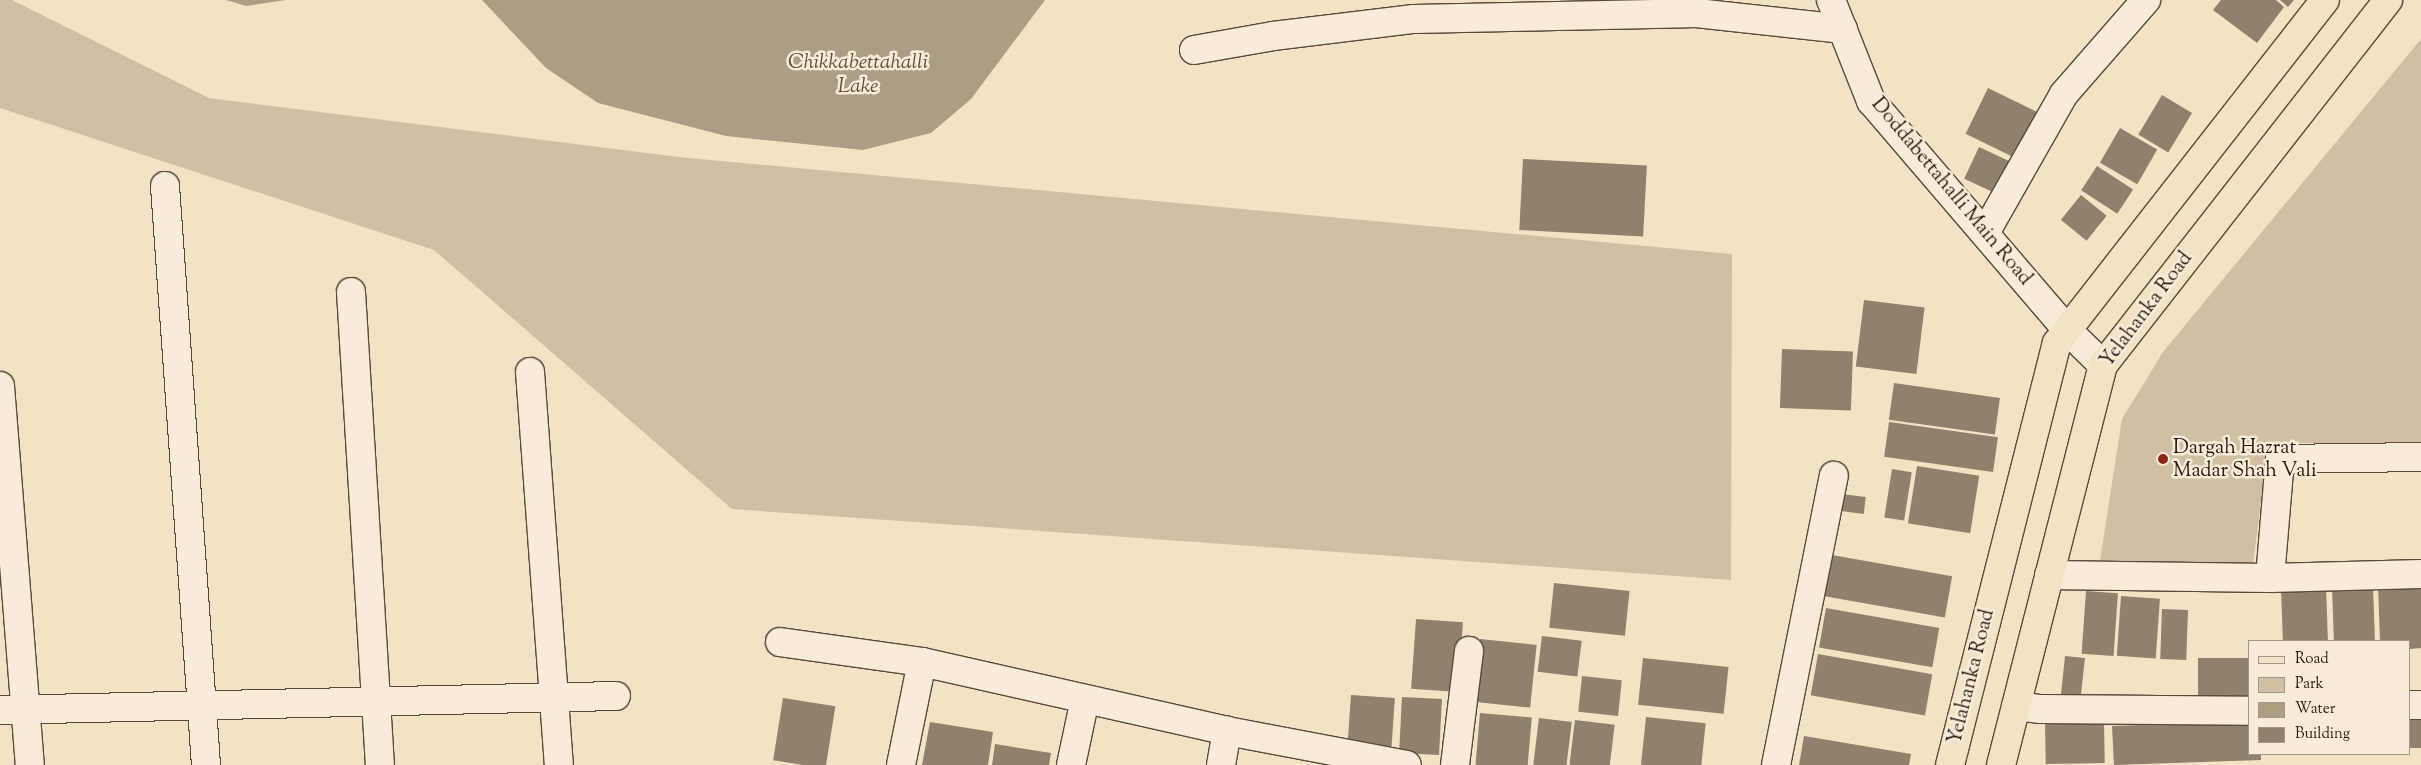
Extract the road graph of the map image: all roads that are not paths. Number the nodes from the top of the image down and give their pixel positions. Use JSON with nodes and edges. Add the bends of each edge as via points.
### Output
{"nodes":[{"id":1,"x":1831,"y":0,"type":"edge"},
{"id":2,"x":2146,"y":0,"type":"edge"},
{"id":3,"x":2325,"y":0,"type":"edge"},
{"id":4,"x":2388,"y":0,"type":"edge"},
{"id":5,"x":1843,"y":29,"type":"junction"},
{"id":6,"x":1194,"y":50,"type":"dead end"},
{"id":7,"x":164,"y":186,"type":"dead end"},
{"id":8,"x":1985,"y":233,"type":"junction"},
{"id":9,"x":350,"y":292,"type":"dead end"},
{"id":10,"x":2067,"y":330,"type":"junction"},
{"id":11,"x":2102,"y":365,"type":"junction"},
{"id":12,"x":530,"y":372,"type":"dead end"},
{"id":13,"x":0,"y":386,"type":"edge"},
{"id":14,"x":2421,"y":457,"type":"edge"},
{"id":15,"x":1834,"y":476,"type":"dead end"},
{"id":16,"x":2421,"y":574,"type":"edge"},
{"id":17,"x":2049,"y":575,"type":"junction"},
{"id":18,"x":2270,"y":578,"type":"junction"},
{"id":19,"x":780,"y":642,"type":"dead end"},
{"id":20,"x":1469,"y":651,"type":"dead end"},
{"id":21,"x":922,"y":662,"type":"junction"},
{"id":22,"x":616,"y":696,"type":"dead end"},
{"id":23,"x":554,"y":697,"type":"junction"},
{"id":24,"x":1085,"y":699,"type":"junction"},
{"id":25,"x":376,"y":701,"type":"junction"},
{"id":26,"x":202,"y":705,"type":"junction"},
{"id":27,"x":2016,"y":706,"type":"junction"},
{"id":28,"x":13,"y":709,"type":"edge"},
{"id":29,"x":2248,"y":711,"type":"edge"},
{"id":30,"x":1227,"y":731,"type":"junction"},
{"id":31,"x":30,"y":765,"type":"edge"},
{"id":32,"x":206,"y":765,"type":"edge"},
{"id":33,"x":380,"y":765,"type":"edge"},
{"id":34,"x":559,"y":765,"type":"edge"},
{"id":35,"x":901,"y":765,"type":"edge"},
{"id":36,"x":1071,"y":765,"type":"edge"},
{"id":37,"x":1221,"y":765,"type":"edge"},
{"id":38,"x":1407,"y":765,"type":"edge"},
{"id":39,"x":1455,"y":765,"type":"edge"},
{"id":40,"x":1776,"y":765,"type":"edge"},
{"id":41,"x":1950,"y":765,"type":"edge"},
{"id":42,"x":2001,"y":765,"type":"edge"}],
"edges":[{"from":1,"to":5,"type":"street","name":"Doddabettahalli Main Road"},
{"from":2,"to":8,"type":"street","via":[[2064,94]]},
{"from":3,"to":10,"type":"main road","name":"Yelahanka Road"},
{"from":4,"to":11,"type":"main road","name":"Yelahanka Road"},
{"from":5,"to":6,"type":"street","via":[[1696,13],[1414,19],[1273,36]]},
{"from":5,"to":8,"type":"street","name":"Doddabettahalli Main Road","via":[[1871,101]]},
{"from":7,"to":26,"type":"street"},
{"from":8,"to":10,"type":"street","name":"Doddabettahalli Main Road"},
{"from":9,"to":25,"type":"street"},
{"from":10,"to":11,"type":"street","name":"Doddabettahalli Main Road"},
{"from":10,"to":41,"type":"main road","name":"Yelahanka Road","via":[[2057,343]]},
{"from":11,"to":17,"type":"main road","name":"Yelahanka Road"},
{"from":12,"to":23,"type":"street"},
{"from":13,"to":28,"type":"street"},
{"from":14,"to":18,"type":"street","via":[[2280,459]]},
{"from":15,"to":40,"type":"street"},
{"from":16,"to":18,"type":"street"},
{"from":17,"to":18,"type":"street"},
{"from":17,"to":27,"type":"main road","name":"Yelahanka Road"},
{"from":19,"to":21,"type":"street"},
{"from":20,"to":39,"type":"street"},
{"from":21,"to":24,"type":"street"},
{"from":21,"to":35,"type":"street"},
{"from":22,"to":23,"type":"street"},
{"from":23,"to":25,"type":"street"},
{"from":23,"to":34,"type":"street"},
{"from":24,"to":30,"type":"street"},
{"from":24,"to":36,"type":"street"},
{"from":25,"to":26,"type":"street"},
{"from":25,"to":33,"type":"street"},
{"from":26,"to":28,"type":"street"},
{"from":26,"to":32,"type":"street"},
{"from":27,"to":29,"type":"street"},
{"from":27,"to":42,"type":"main road","name":"Yelahanka Road"},
{"from":28,"to":31,"type":"street"},
{"from":30,"to":37,"type":"street"},
{"from":30,"to":38,"type":"street"}]}
